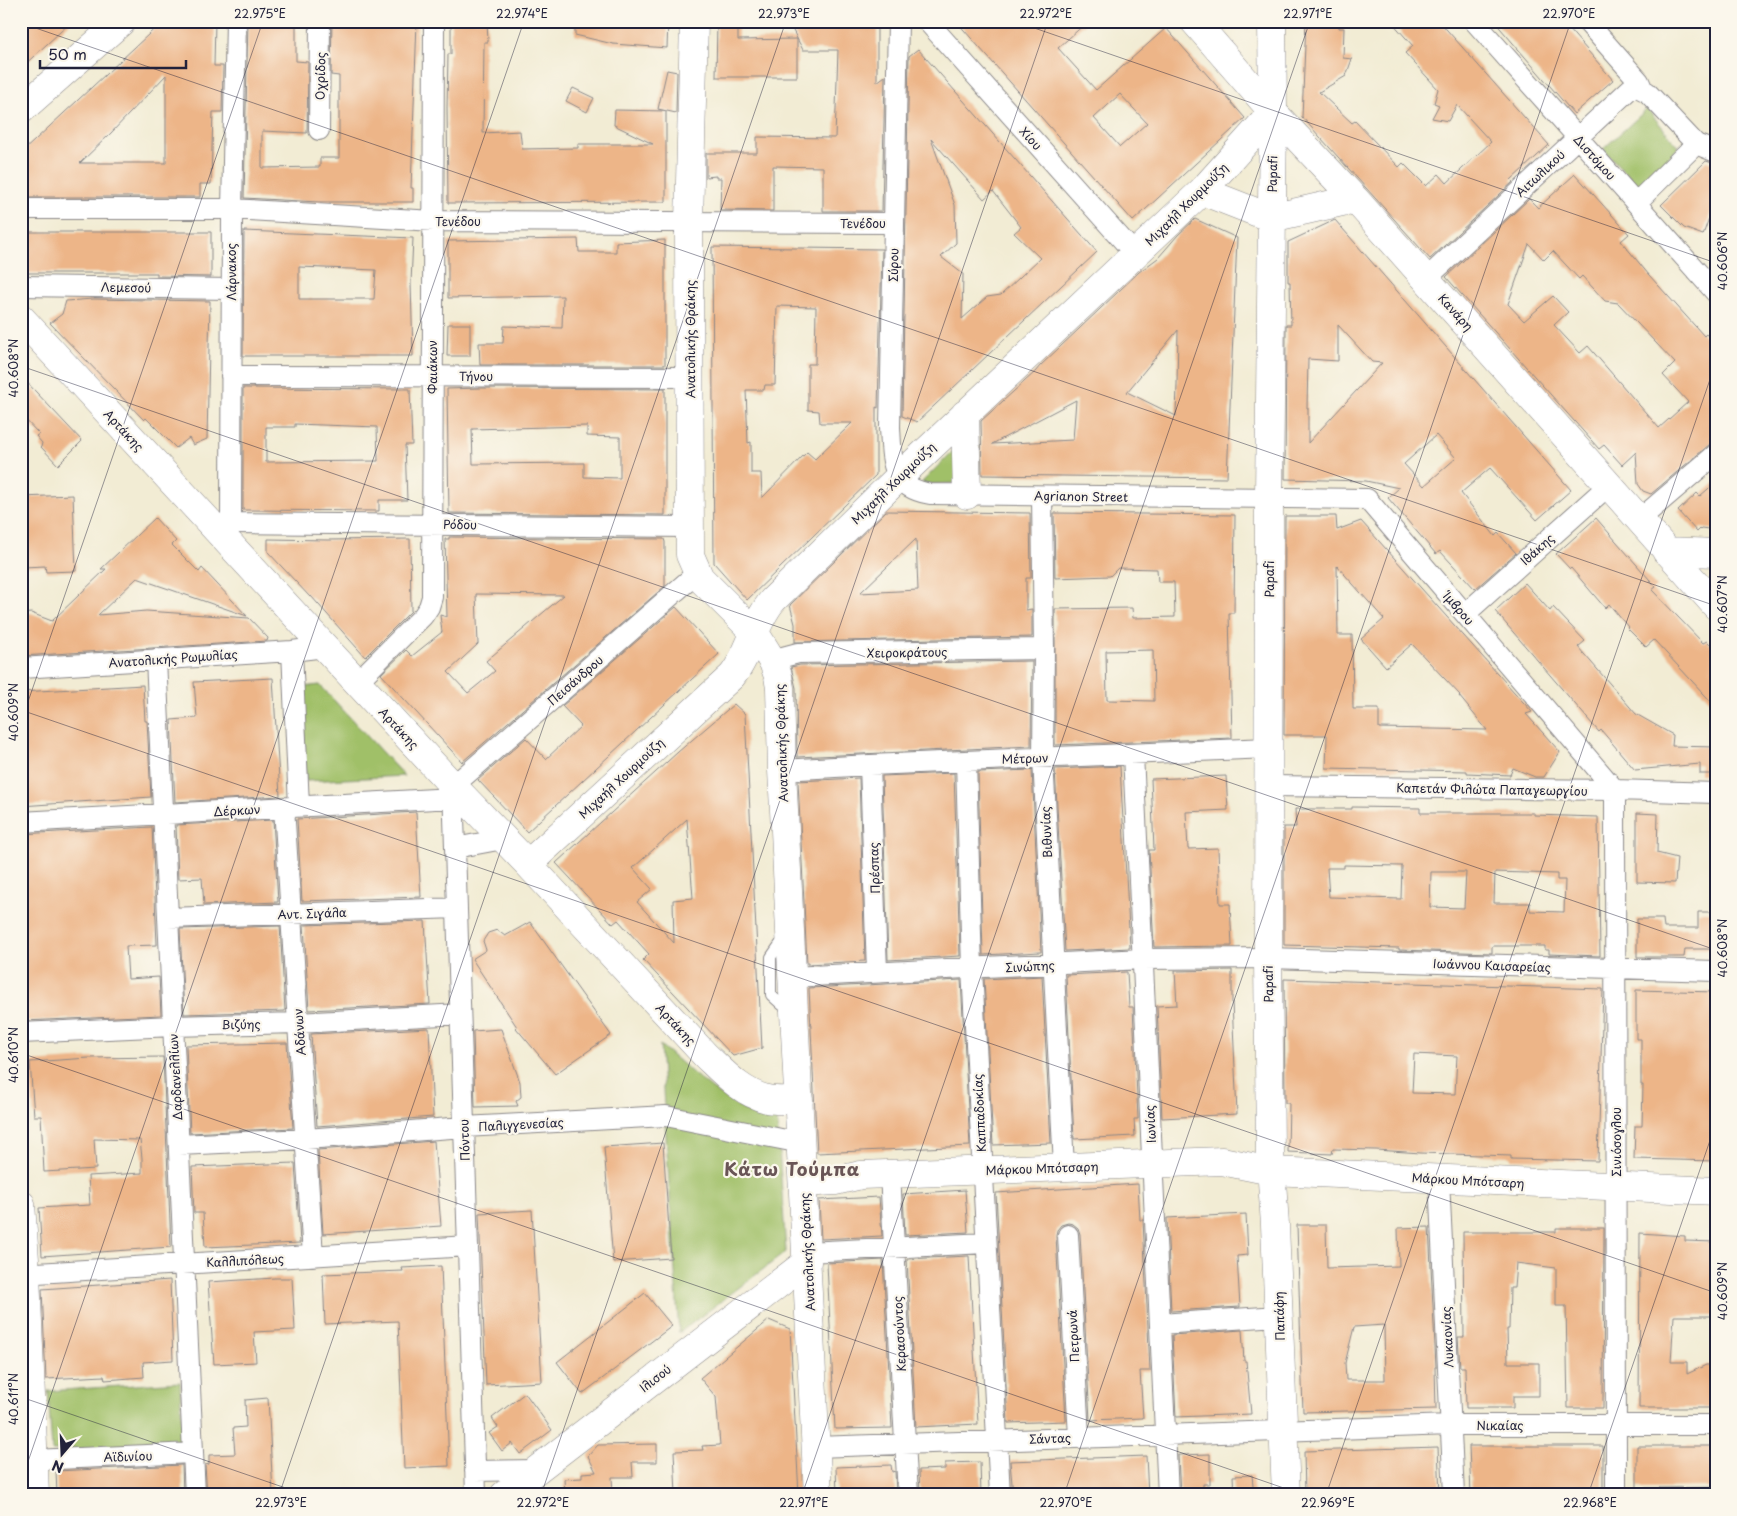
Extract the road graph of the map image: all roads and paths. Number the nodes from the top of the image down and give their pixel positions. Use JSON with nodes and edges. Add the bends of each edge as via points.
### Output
{"nodes":[{"id":1,"x":122,"y":21,"type":"edge"},
{"id":2,"x":236,"y":21,"type":"edge"},
{"id":3,"x":320,"y":21,"type":"edge"},
{"id":4,"x":434,"y":21,"type":"edge"},
{"id":5,"x":694,"y":21,"type":"edge"},
{"id":6,"x":898,"y":21,"type":"edge"},
{"id":7,"x":927,"y":21,"type":"edge"},
{"id":8,"x":1194,"y":21,"type":"edge"},
{"id":9,"x":1272,"y":21,"type":"edge"},
{"id":10,"x":1474,"y":21,"type":"edge"},
{"id":11,"x":1586,"y":21,"type":"edge"},
{"id":12,"x":1642,"y":94,"type":"junction"},
{"id":13,"x":21,"y":110,"type":"edge"},
{"id":14,"x":1273,"y":112,"type":"junction"},
{"id":15,"x":319,"y":130,"type":"dead end"},
{"id":16,"x":1578,"y":138,"type":"junction"},
{"id":17,"x":1696,"y":144,"type":"junction"},
{"id":18,"x":1716,"y":152,"type":"edge"},
{"id":19,"x":1202,"y":191,"type":"junction"},
{"id":20,"x":1355,"y":199,"type":"junction"},
{"id":21,"x":1636,"y":203,"type":"junction"},
{"id":22,"x":21,"y":209,"type":"edge"},
{"id":23,"x":232,"y":209,"type":"junction"},
{"id":24,"x":1271,"y":218,"type":"junction"},
{"id":25,"x":434,"y":221,"type":"junction"},
{"id":26,"x":689,"y":222,"type":"junction"},
{"id":27,"x":894,"y":223,"type":"junction"},
{"id":28,"x":1135,"y":254,"type":"junction"},
{"id":29,"x":1426,"y":279,"type":"junction"},
{"id":30,"x":21,"y":286,"type":"edge"},
{"id":31,"x":231,"y":289,"type":"junction"},
{"id":32,"x":1716,"y":293,"type":"edge"},
{"id":33,"x":21,"y":318,"type":"edge"},
{"id":34,"x":231,"y":376,"type":"junction"},
{"id":35,"x":432,"y":376,"type":"junction"},
{"id":36,"x":690,"y":377,"type":"junction"},
{"id":37,"x":965,"y":414,"type":"junction"},
{"id":38,"x":1716,"y":454,"type":"edge"},
{"id":39,"x":898,"y":478,"type":"junction"},
{"id":40,"x":1609,"y":485,"type":"junction"},
{"id":41,"x":967,"y":495,"type":"junction"},
{"id":42,"x":1042,"y":496,"type":"junction"},
{"id":43,"x":1269,"y":498,"type":"junction"},
{"id":44,"x":1640,"y":519,"type":"junction"},
{"id":45,"x":434,"y":524,"type":"junction"},
{"id":46,"x":690,"y":527,"type":"junction"},
{"id":47,"x":225,"y":528,"type":"junction"},
{"id":48,"x":1666,"y":551,"type":"junction"},
{"id":49,"x":1716,"y":553,"type":"edge"},
{"id":50,"x":697,"y":573,"type":"junction"},
{"id":51,"x":1716,"y":606,"type":"edge"},
{"id":52,"x":1464,"y":614,"type":"junction"},
{"id":53,"x":755,"y":633,"type":"junction"},
{"id":54,"x":324,"y":647,"type":"junction"},
{"id":55,"x":1044,"y":649,"type":"junction"},
{"id":56,"x":292,"y":651,"type":"junction"},
{"id":57,"x":156,"y":659,"type":"junction"},
{"id":58,"x":773,"y":662,"type":"junction"},
{"id":59,"x":21,"y":668,"type":"edge"},
{"id":60,"x":357,"y":682,"type":"junction"},
{"id":61,"x":1268,"y":748,"type":"junction"},
{"id":62,"x":1133,"y":754,"type":"junction"},
{"id":63,"x":1043,"y":758,"type":"junction"},
{"id":64,"x":966,"y":761,"type":"junction"},
{"id":65,"x":870,"y":764,"type":"junction"},
{"id":66,"x":782,"y":770,"type":"junction"},
{"id":67,"x":1268,"y":786,"type":"junction"},
{"id":68,"x":1615,"y":790,"type":"junction"},
{"id":69,"x":453,"y":792,"type":"junction"},
{"id":70,"x":1716,"y":793,"type":"edge"},
{"id":71,"x":292,"y":807,"type":"junction"},
{"id":72,"x":163,"y":814,"type":"junction"},
{"id":73,"x":21,"y":822,"type":"edge"},
{"id":74,"x":503,"y":839,"type":"junction"},
{"id":75,"x":455,"y":848,"type":"junction"},
{"id":76,"x":528,"y":864,"type":"junction"},
{"id":77,"x":457,"y":908,"type":"junction"},
{"id":78,"x":291,"y":914,"type":"junction"},
{"id":79,"x":168,"y":918,"type":"junction"},
{"id":80,"x":780,"y":944,"type":"dead end"},
{"id":81,"x":1268,"y":958,"type":"junction"},
{"id":82,"x":1142,"y":959,"type":"junction"},
{"id":83,"x":1052,"y":965,"type":"junction"},
{"id":84,"x":972,"y":969,"type":"junction"},
{"id":85,"x":1616,"y":969,"type":"junction"},
{"id":86,"x":1716,"y":971,"type":"edge"},
{"id":87,"x":877,"y":972,"type":"junction"},
{"id":88,"x":792,"y":977,"type":"junction"},
{"id":89,"x":782,"y":1005,"type":"dead end"},
{"id":90,"x":460,"y":1014,"type":"junction"},
{"id":91,"x":298,"y":1023,"type":"junction"},
{"id":92,"x":173,"y":1026,"type":"junction"},
{"id":93,"x":21,"y":1033,"type":"edge"},
{"id":94,"x":799,"y":1100,"type":"junction"},
{"id":95,"x":464,"y":1127,"type":"junction"},
{"id":96,"x":1270,"y":1137,"type":"junction"},
{"id":97,"x":306,"y":1139,"type":"junction"},
{"id":98,"x":178,"y":1145,"type":"junction"},
{"id":99,"x":1222,"y":1161,"type":"junction"},
{"id":100,"x":802,"y":1164,"type":"junction"},
{"id":101,"x":1152,"y":1164,"type":"junction"},
{"id":102,"x":1064,"y":1167,"type":"junction"},
{"id":103,"x":982,"y":1170,"type":"junction"},
{"id":104,"x":1271,"y":1171,"type":"junction"},
{"id":105,"x":890,"y":1174,"type":"junction"},
{"id":106,"x":1439,"y":1179,"type":"junction"},
{"id":107,"x":1616,"y":1187,"type":"junction"},
{"id":108,"x":1716,"y":1191,"type":"edge"},
{"id":109,"x":21,"y":1204,"type":"edge"},
{"id":110,"x":1068,"y":1236,"type":"dead end"},
{"id":111,"x":986,"y":1243,"type":"junction"},
{"id":112,"x":468,"y":1246,"type":"junction"},
{"id":113,"x":894,"y":1247,"type":"junction"},
{"id":114,"x":313,"y":1256,"type":"junction"},
{"id":115,"x":807,"y":1257,"type":"junction"},
{"id":116,"x":184,"y":1264,"type":"junction"},
{"id":117,"x":24,"y":1274,"type":"edge"},
{"id":118,"x":1279,"y":1316,"type":"junction"},
{"id":119,"x":1160,"y":1324,"type":"junction"},
{"id":120,"x":1451,"y":1425,"type":"junction"},
{"id":121,"x":1616,"y":1425,"type":"junction"},
{"id":122,"x":1716,"y":1425,"type":"edge"},
{"id":123,"x":1284,"y":1430,"type":"junction"},
{"id":124,"x":1165,"y":1434,"type":"junction"},
{"id":125,"x":1079,"y":1437,"type":"junction"},
{"id":126,"x":996,"y":1440,"type":"junction"},
{"id":127,"x":906,"y":1444,"type":"junction"},
{"id":128,"x":29,"y":1447,"type":"edge"},
{"id":129,"x":816,"y":1447,"type":"junction"},
{"id":130,"x":193,"y":1453,"type":"junction"},
{"id":131,"x":536,"y":1470,"type":"junction"},
{"id":132,"x":475,"y":1471,"type":"junction"},
{"id":133,"x":34,"y":1495,"type":"edge"},
{"id":134,"x":195,"y":1495,"type":"edge"},
{"id":135,"x":476,"y":1495,"type":"edge"},
{"id":136,"x":504,"y":1495,"type":"edge"},
{"id":137,"x":818,"y":1495,"type":"edge"},
{"id":138,"x":908,"y":1495,"type":"edge"},
{"id":139,"x":1000,"y":1495,"type":"edge"},
{"id":140,"x":1168,"y":1495,"type":"edge"},
{"id":141,"x":1286,"y":1495,"type":"edge"},
{"id":142,"x":1454,"y":1495,"type":"edge"},
{"id":143,"x":1616,"y":1495,"type":"edge"}],
"edges":[{"from":1,"to":13,"type":"street"},
{"from":2,"to":23,"type":"street","name":"Λάρνακος"},
{"from":3,"to":15,"type":"street","name":"Οχρίδος"},
{"from":4,"to":25,"type":"street","name":"Φαιάκων"},
{"from":5,"to":26,"type":"street","name":"Ανατολικής Θράκης"},
{"from":6,"to":27,"type":"street","name":"Σύρου"},
{"from":7,"to":28,"type":"street","name":"Χίου"},
{"from":8,"to":14,"type":"street","name":"Κανάρη"},
{"from":9,"to":14,"type":"street","name":"Papafi"},
{"from":10,"to":16,"type":"street","name":"Διστόμου"},
{"from":11,"to":12,"type":"street","via":[[1639,81]]},
{"from":12,"to":16,"type":"street","name":"Αιτωλικού"},
{"from":12,"to":17,"type":"street"},
{"from":14,"to":19,"type":"street","name":"Μιχαήλ Χουρμούζη"},
{"from":14,"to":20,"type":"street","name":"Κανάρη"},
{"from":14,"to":24,"type":"street","name":"Papafi"},
{"from":16,"to":21,"type":"street","name":"Διστόμου"},
{"from":16,"to":29,"type":"street","name":"Αιτωλικού"},
{"from":17,"to":18,"type":"street"},
{"from":17,"to":21,"type":"street"},
{"from":19,"to":24,"type":"street"},
{"from":19,"to":28,"type":"street","name":"Μιχαήλ Χουρμούζη"},
{"from":20,"to":24,"type":"street"},
{"from":20,"to":29,"type":"street","name":"Κανάρη"},
{"from":21,"to":32,"type":"street","name":"Διστόμου"},
{"from":22,"to":23,"type":"street","name":"Τενέδου"},
{"from":23,"to":25,"type":"street","name":"Τενέδου"},
{"from":23,"to":31,"type":"street","name":"Λάρνακος"},
{"from":24,"to":43,"type":"street","name":"Papafi"},
{"from":25,"to":26,"type":"street","name":"Τενέδου"},
{"from":25,"to":35,"type":"street","name":"Φαιάκων"},
{"from":26,"to":27,"type":"street","name":"Τενέδου"},
{"from":26,"to":36,"type":"street","name":"Ανατολικής Θράκης"},
{"from":27,"to":39,"type":"street","name":"Σύρου","via":[[890,427]]},
{"from":28,"to":37,"type":"street","name":"Μιχαήλ Χουρμούζη"},
{"from":29,"to":40,"type":"street","name":"Κανάρη"},
{"from":30,"to":31,"type":"street","name":"Λεμεσού"},
{"from":31,"to":34,"type":"street","name":"Λάρνακος"},
{"from":33,"to":47,"type":"street","name":"Αρτάκης"},
{"from":34,"to":35,"type":"street","name":"Τήνου"},
{"from":34,"to":47,"type":"street","name":"Λάρνακος"},
{"from":35,"to":36,"type":"street","name":"Τήνου"},
{"from":35,"to":45,"type":"street","name":"Φαιάκων"},
{"from":36,"to":46,"type":"street","name":"Ανατολικής Θράκης"},
{"from":37,"to":39,"type":"street","name":"Μιχαήλ Χουρμούζη"},
{"from":37,"to":41,"type":"street"},
{"from":38,"to":44,"type":"street"},
{"from":39,"to":41,"type":"street","name":"Agrianon Street","via":[[908,487],[926,494]]},
{"from":39,"to":53,"type":"street","name":"Μιχαήλ Χουρμούζη","via":[[773,600]]},
{"from":40,"to":44,"type":"street","name":"Κανάρη"},
{"from":40,"to":52,"type":"street","name":"Ιθάκης"},
{"from":41,"to":42,"type":"street","name":"Agrianon Street"},
{"from":42,"to":43,"type":"street","name":"Agrianon Street"},
{"from":42,"to":55,"type":"street","name":"Βιθυνίας"},
{"from":43,"to":52,"type":"street","name":"Ίμβρου","via":[[1367,499]]},
{"from":43,"to":61,"type":"street","name":"Papafi"},
{"from":44,"to":48,"type":"street","name":"Κανάρη"},
{"from":45,"to":46,"type":"street","name":"Ρόδου"},
{"from":45,"to":47,"type":"street","name":"Ρόδου"},
{"from":45,"to":60,"type":"street","name":"Φαιάκων","via":[[433,592],[429,607]]},
{"from":46,"to":50,"type":"street","name":"Ανατολικής Θράκης","via":[[690,555]]},
{"from":47,"to":54,"type":"street","name":"Αρτάκης"},
{"from":48,"to":49,"type":"street"},
{"from":48,"to":51,"type":"street","name":"Κανάρη"},
{"from":50,"to":53,"type":"street","name":"Ανατολικής Θράκης"},
{"from":50,"to":69,"type":"street","name":"Πεισάνδρου"},
{"from":52,"to":68,"type":"street","name":"Ίμβρου"},
{"from":53,"to":58,"type":"street","name":"Ανατολικής Θράκης"},
{"from":53,"to":76,"type":"street","name":"Μιχαήλ Χουρμούζη","via":[[732,676]]},
{"from":54,"to":56,"type":"street","name":"Ανατολικής Ρωμυλίας"},
{"from":54,"to":60,"type":"street","name":"Αρτάκης"},
{"from":55,"to":58,"type":"street","name":"Χειροκράτους","via":[[798,653]]},
{"from":55,"to":63,"type":"street","name":"Βιθυνίας"},
{"from":56,"to":57,"type":"street","name":"Ανατολικής Ρωμυλίας"},
{"from":56,"to":71,"type":"street","name":"Αδάνων"},
{"from":57,"to":59,"type":"street","name":"Ανατολικής Ρωμυλίας"},
{"from":57,"to":72,"type":"street","name":"Δαρδανελλίων"},
{"from":58,"to":66,"type":"street","name":"Ανατολικής Θράκης","via":[[780,688]]},
{"from":60,"to":69,"type":"street","name":"Αρτάκης"},
{"from":61,"to":62,"type":"street","name":"Μέτρων"},
{"from":61,"to":67,"type":"street","name":"Papafi"},
{"from":62,"to":63,"type":"street","name":"Μέτρων"},
{"from":62,"to":82,"type":"street","name":"Ιωνίας"},
{"from":63,"to":64,"type":"street","name":"Μέτρων"},
{"from":63,"to":83,"type":"street","name":"Βιθυνίας"},
{"from":64,"to":65,"type":"street","name":"Μέτρων"},
{"from":64,"to":84,"type":"street","name":"Καππαδοκίας"},
{"from":65,"to":66,"type":"street","name":"Μέτρων"},
{"from":65,"to":87,"type":"street","name":"Πρέσπας"},
{"from":66,"to":88,"type":"street","name":"Ανατολικής Θράκης"},
{"from":67,"to":68,"type":"street","name":"Καπετάν Φιλώτα Παπαγεωργίου"},
{"from":67,"to":81,"type":"street","name":"Papafi"},
{"from":68,"to":70,"type":"street","name":"Καπετάν Φιλώτα Παπαγεωργίου"},
{"from":68,"to":85,"type":"street","name":"Σινιόσογλου"},
{"from":69,"to":71,"type":"street","name":"Δέρκων"},
{"from":69,"to":74,"type":"street","name":"Αρτάκης"},
{"from":69,"to":75,"type":"street","name":"Πόντου"},
{"from":71,"to":72,"type":"street","name":"Δέρκων"},
{"from":71,"to":78,"type":"street","name":"Αδάνων"},
{"from":72,"to":73,"type":"street","name":"Δέρκων"},
{"from":72,"to":79,"type":"street","name":"Δαρδανελλίων"},
{"from":74,"to":75,"type":"street"},
{"from":74,"to":76,"type":"street","name":"Αρτάκης"},
{"from":75,"to":77,"type":"street","name":"Πόντου"},
{"from":76,"to":94,"type":"street","name":"Αρτάκης","via":[[731,1079],[757,1096]]},
{"from":77,"to":78,"type":"street","name":"Αντ. Σιγάλα"},
{"from":77,"to":90,"type":"street","name":"Πόντου"},
{"from":78,"to":79,"type":"street","name":"Αντ. Σιγάλα"},
{"from":78,"to":91,"type":"street","name":"Αδάνων"},
{"from":79,"to":92,"type":"street","name":"Δαρδανελλίων"},
{"from":80,"to":89,"type":"lane","via":[[771,957],[772,995]]},
{"from":81,"to":82,"type":"street","name":"Σινώπης"},
{"from":81,"to":85,"type":"street","name":"Ιωάννου Καισαρείας"},
{"from":81,"to":96,"type":"street","name":"Papafi"},
{"from":82,"to":83,"type":"street","name":"Σινώπης"},
{"from":82,"to":101,"type":"street","name":"Ιωνίας"},
{"from":83,"to":84,"type":"street","name":"Σινώπης"},
{"from":83,"to":102,"type":"street","name":"Βιθυνίας"},
{"from":84,"to":87,"type":"street","name":"Σινώπης"},
{"from":84,"to":103,"type":"street","name":"Καππαδοκίας"},
{"from":85,"to":86,"type":"street","name":"Ιωάννου Καισαρείας"},
{"from":85,"to":107,"type":"street","name":"Σινιόσογλου"},
{"from":87,"to":88,"type":"street","name":"Σινώπης"},
{"from":88,"to":94,"type":"street","name":"Ανατολικής Θράκης"},
{"from":90,"to":91,"type":"street","name":"Βιζύης"},
{"from":90,"to":95,"type":"street","name":"Πόντου"},
{"from":91,"to":92,"type":"street","name":"Βιζύης"},
{"from":91,"to":97,"type":"street","name":"Αδάνων"},
{"from":92,"to":93,"type":"street","name":"Βιζύης"},
{"from":92,"to":98,"type":"street","name":"Δαρδανελλίων"},
{"from":94,"to":100,"type":"street","name":"Ανατολικής Θράκης"},
{"from":95,"to":97,"type":"street","name":"Παλιγγενεσίας"},
{"from":95,"to":100,"type":"street","name":"Παλιγγενεσίας","via":[[666,1116]]},
{"from":95,"to":112,"type":"street","name":"Πόντου"},
{"from":96,"to":99,"type":"street","name":"Μάρκου Μπότσαρη"},
{"from":96,"to":104,"type":"street","name":"Παπάφη"},
{"from":97,"to":98,"type":"street","name":"Παλιγγενεσίας"},
{"from":97,"to":114,"type":"street","name":"Αδάνων"},
{"from":98,"to":116,"type":"street","name":"Δαρδανελλίων"},
{"from":99,"to":101,"type":"street","name":"Μάρκου Μπότσαρη"},
{"from":99,"to":104,"type":"street","name":"Μάρκου Μπότσαρη"},
{"from":100,"to":105,"type":"street","name":"Μάρκου Μπότσαρη","via":[[839,1166],[861,1175]]},
{"from":100,"to":115,"type":"street","name":"Ανατολικής Θράκης"},
{"from":101,"to":102,"type":"street","name":"Μάρκου Μπότσαρη"},
{"from":101,"to":119,"type":"street","name":"Ιωνίας"},
{"from":102,"to":103,"type":"street","name":"Μάρκου Μπότσαρη"},
{"from":103,"to":105,"type":"street","name":"Μάρκου Μπότσαρη"},
{"from":103,"to":111,"type":"street","name":"Καππαδοκίας"},
{"from":104,"to":106,"type":"street","name":"Μάρκου Μπότσαρη"},
{"from":104,"to":118,"type":"street","name":"Παπάφη"},
{"from":105,"to":113,"type":"street","name":"Κερασούντος"},
{"from":106,"to":107,"type":"street","name":"Μάρκου Μπότσαρη"},
{"from":106,"to":120,"type":"street","name":"Λυκαονίας"},
{"from":107,"to":108,"type":"street","name":"Μάρκου Μπότσαρη"},
{"from":107,"to":121,"type":"street","name":"Σινιόσογλου"},
{"from":109,"to":117,"type":"street"},
{"from":110,"to":125,"type":"street","name":"Πετρωνά"},
{"from":111,"to":113,"type":"street"},
{"from":111,"to":126,"type":"street","name":"Καππαδοκίας"},
{"from":112,"to":114,"type":"street","name":"Καλλιπόλεως"},
{"from":112,"to":132,"type":"street","name":"Πόντου"},
{"from":113,"to":115,"type":"street"},
{"from":113,"to":127,"type":"street","name":"Κερασούντος"},
{"from":114,"to":116,"type":"street","name":"Καλλιπόλεως"},
{"from":115,"to":129,"type":"street","name":"Ανατολικής Θράκης"},
{"from":115,"to":131,"type":"street","name":"Ιλισού"},
{"from":116,"to":117,"type":"street","name":"Καλλιπόλεως"},
{"from":116,"to":130,"type":"street","name":"Δαρδανελλίων"},
{"from":117,"to":128,"type":"street"},
{"from":118,"to":119,"type":"street"},
{"from":118,"to":123,"type":"street","name":"Παπάφη"},
{"from":119,"to":124,"type":"street","name":"Ιωνίας"},
{"from":120,"to":121,"type":"street","name":"Νικαίας"},
{"from":120,"to":123,"type":"street","name":"Νικαίας"},
{"from":120,"to":142,"type":"street","name":"Λυκαονίας"},
{"from":121,"to":122,"type":"street","name":"Νικαίας"},
{"from":121,"to":143,"type":"street","name":"Σινιόσογλου"},
{"from":123,"to":124,"type":"street","name":"Σάντας"},
{"from":123,"to":141,"type":"street","name":"Παπάφη"},
{"from":124,"to":125,"type":"street","name":"Σάντας"},
{"from":124,"to":140,"type":"street","name":"Ιωνίας"},
{"from":125,"to":126,"type":"street","name":"Σάντας"},
{"from":126,"to":127,"type":"street","name":"Σάντας"},
{"from":126,"to":139,"type":"street","name":"Καππαδοκίας"},
{"from":127,"to":129,"type":"street","name":"Σάντας"},
{"from":127,"to":138,"type":"street","name":"Κερασούντος"},
{"from":128,"to":130,"type":"street","name":"Αϊδινίου"},
{"from":128,"to":133,"type":"street"},
{"from":129,"to":137,"type":"street","name":"Ανατολικής Θράκης"},
{"from":130,"to":134,"type":"street","name":"Δαρδανελλίων"},
{"from":131,"to":132,"type":"street"},
{"from":131,"to":136,"type":"street","name":"Ιλισού"},
{"from":132,"to":135,"type":"street","name":"Πόντου"}]}
